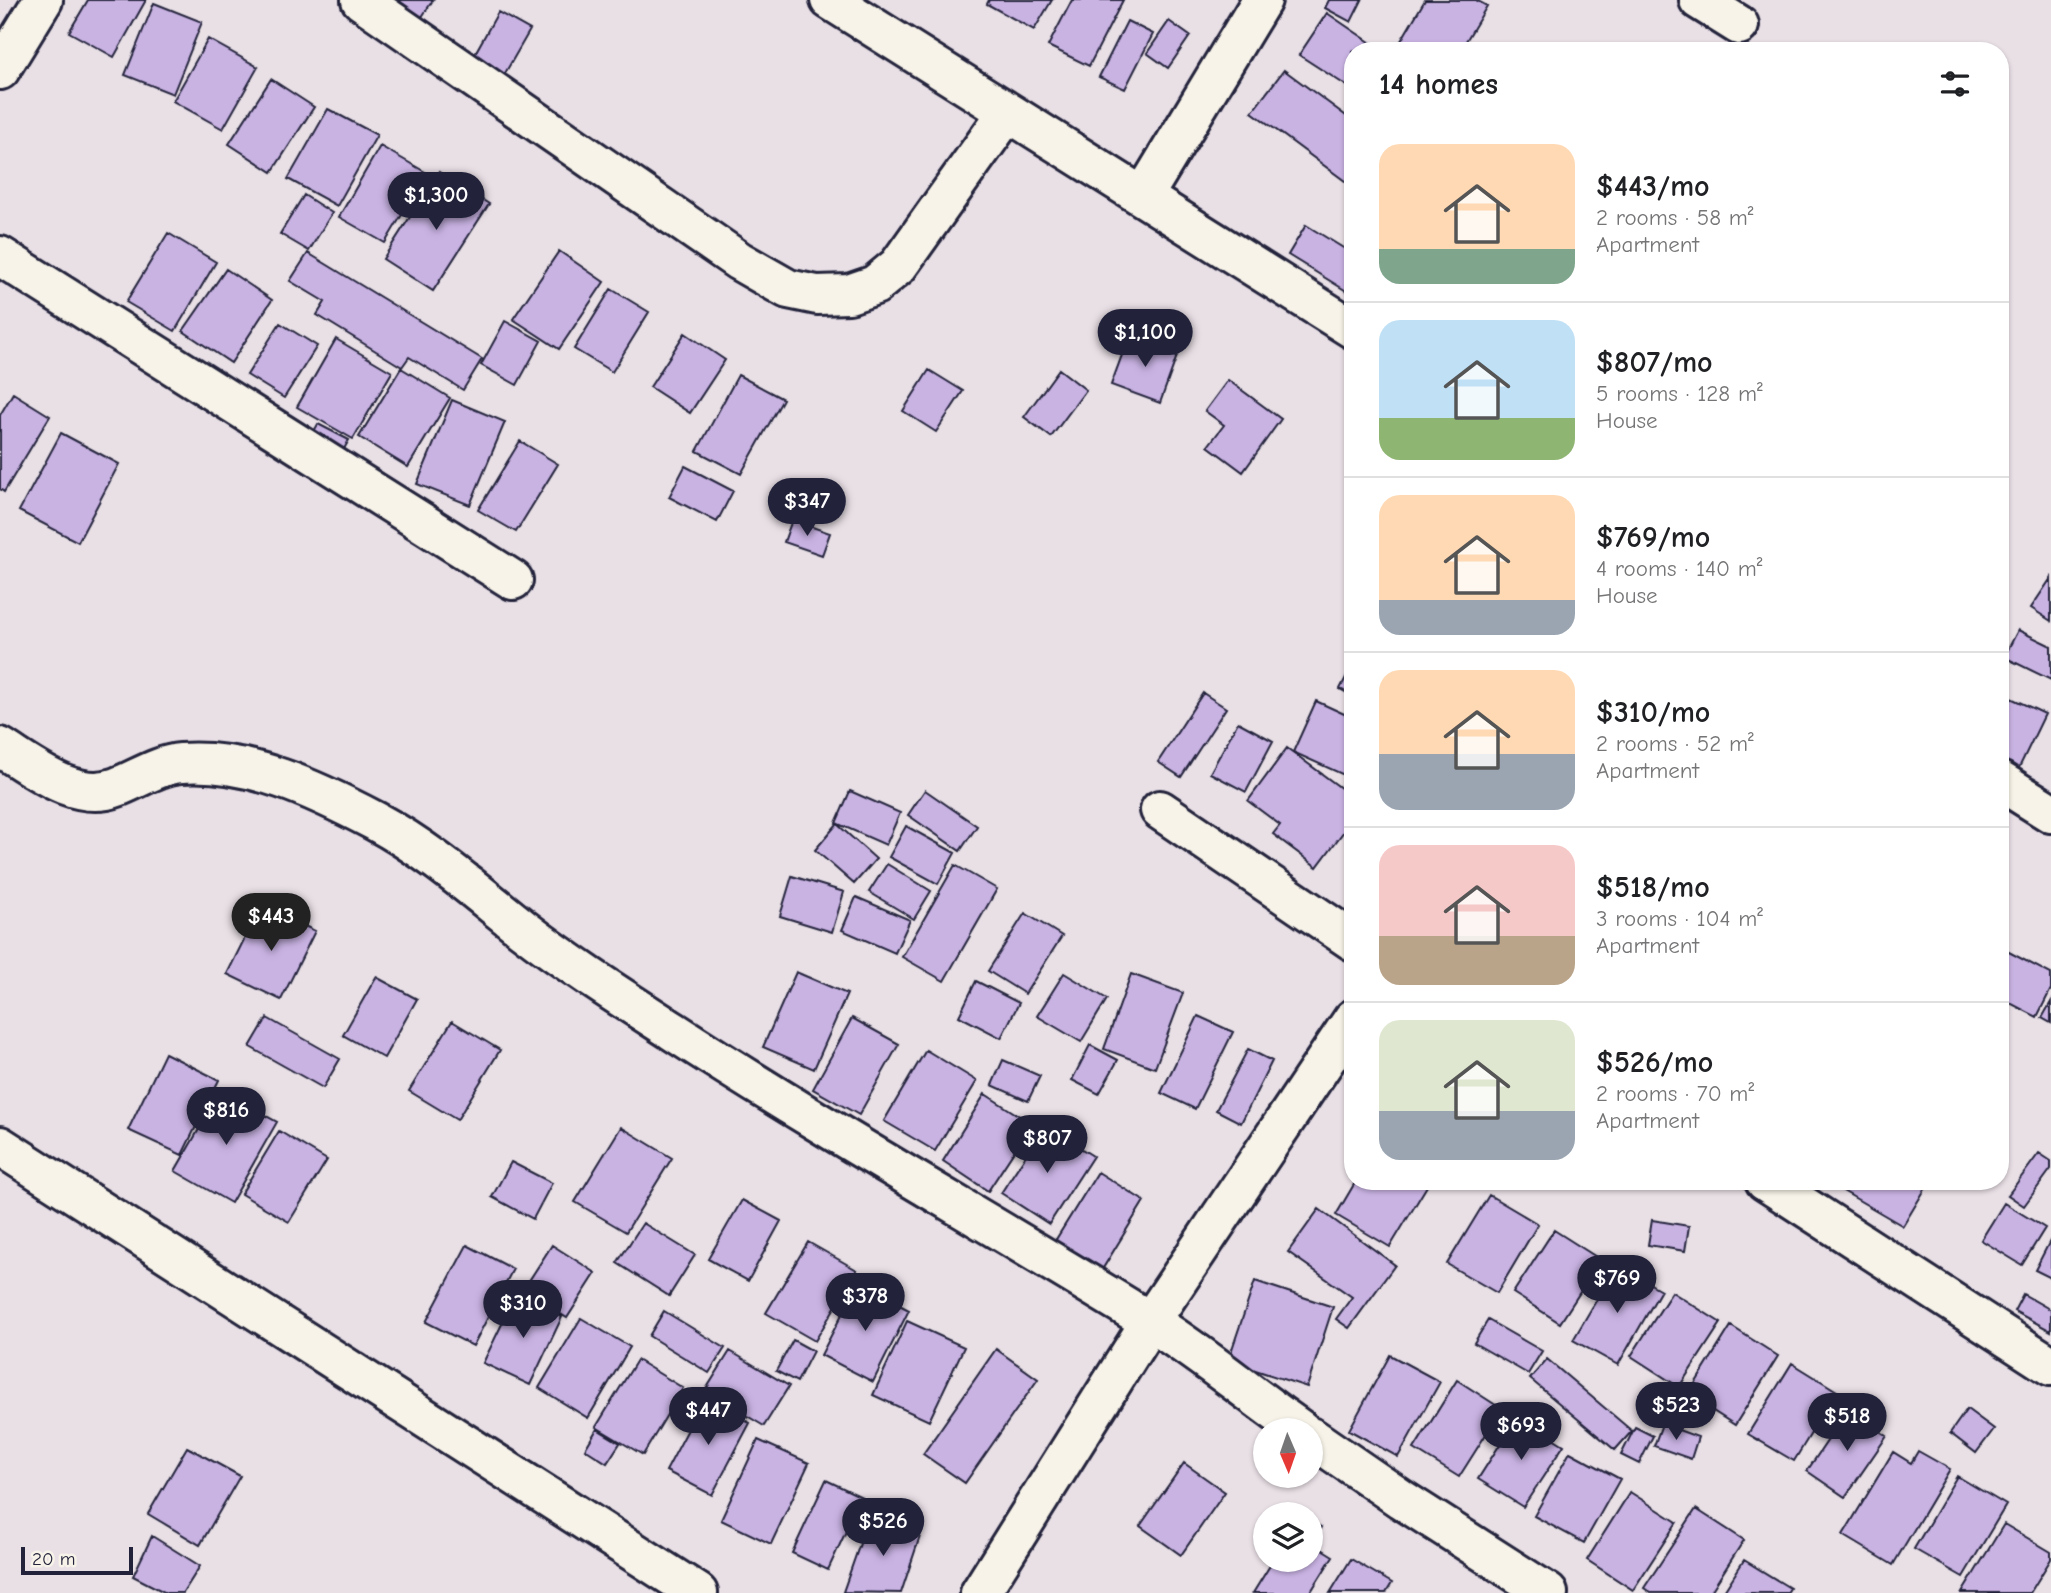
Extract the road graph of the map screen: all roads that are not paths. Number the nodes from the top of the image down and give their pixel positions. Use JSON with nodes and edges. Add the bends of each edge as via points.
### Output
{"nodes":[{"id":1,"x":43,"y":0,"type":"edge"},
{"id":2,"x":361,"y":0,"type":"edge"},
{"id":3,"x":830,"y":0,"type":"edge"},
{"id":4,"x":1262,"y":0,"type":"edge"},
{"id":5,"x":1699,"y":0,"type":"edge"},
{"id":6,"x":1739,"y":25,"type":"dead end"},
{"id":7,"x":0,"y":70,"type":"edge"},
{"id":8,"x":1007,"y":113,"type":"junction"},
{"id":9,"x":1144,"y":195,"type":"junction"},
{"id":10,"x":0,"y":256,"type":"edge"},
{"id":11,"x":1344,"y":323,"type":"edge"},
{"id":12,"x":513,"y":580,"type":"dead end"},
{"id":13,"x":0,"y":747,"type":"edge"},
{"id":14,"x":2009,"y":787,"type":"edge"},
{"id":15,"x":1160,"y":810,"type":"dead end"},
{"id":16,"x":2051,"y":813,"type":"edge"},
{"id":17,"x":1344,"y":935,"type":"edge"},
{"id":18,"x":1344,"y":1032,"type":"edge"},
{"id":19,"x":0,"y":1146,"type":"edge"},
{"id":20,"x":1779,"y":1190,"type":"edge"},
{"id":21,"x":1150,"y":1322,"type":"junction"},
{"id":22,"x":2051,"y":1366,"type":"edge"},
{"id":23,"x":1284,"y":1418,"type":"edge"},
{"id":24,"x":1323,"y":1445,"type":"edge"},
{"id":25,"x":698,"y":1593,"type":"edge"},
{"id":26,"x":979,"y":1593,"type":"edge"},
{"id":27,"x":1548,"y":1593,"type":"edge"}],
"edges":[{"from":1,"to":7,"type":"street"},
{"from":2,"to":8,"type":"street","via":[[739,261],[788,289],[817,295],[849,294],[875,285],[898,266]]},
{"from":3,"to":8,"type":"street"},
{"from":4,"to":9,"type":"street"},
{"from":5,"to":6,"type":"street"},
{"from":8,"to":9,"type":"street"},
{"from":9,"to":11,"type":"street"},
{"from":10,"to":12,"type":"street"},
{"from":13,"to":21,"type":"street","via":[[59,782],[90,793],[116,788],[178,763],[215,764],[284,778],[377,822],[442,862],[525,930],[621,997],[784,1103]]},
{"from":14,"to":16,"type":"street"},
{"from":15,"to":17,"type":"street"},
{"from":18,"to":21,"type":"street"},
{"from":19,"to":25,"type":"street"},
{"from":20,"to":22,"type":"street"},
{"from":21,"to":23,"type":"street"},
{"from":21,"to":26,"type":"street"},
{"from":24,"to":27,"type":"street"}]}
